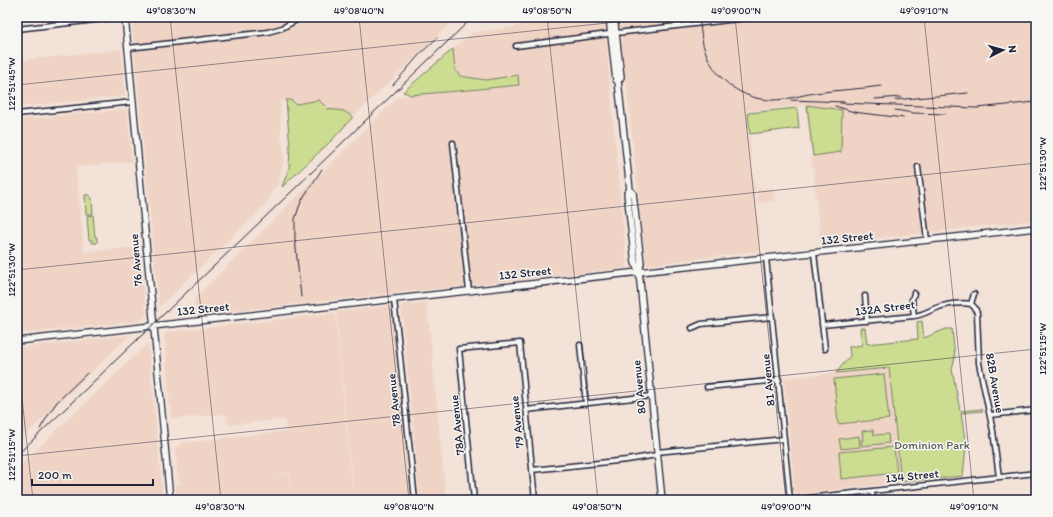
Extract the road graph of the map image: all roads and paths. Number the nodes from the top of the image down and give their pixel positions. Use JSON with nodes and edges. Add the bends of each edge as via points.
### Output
{"nodes":[{"id":1,"x":121,"y":17,"type":"edge"},
{"id":2,"x":125,"y":17,"type":"edge"},
{"id":3,"x":302,"y":17,"type":"edge"},
{"id":4,"x":609,"y":17,"type":"edge"},
{"id":5,"x":614,"y":17,"type":"edge"},
{"id":6,"x":755,"y":17,"type":"edge"},
{"id":7,"x":17,"y":29,"type":"edge"},
{"id":8,"x":613,"y":33,"type":"junction"},
{"id":9,"x":516,"y":46,"type":"dead end"},
{"id":10,"x":128,"y":48,"type":"junction"},
{"id":11,"x":133,"y":102,"type":"junction"},
{"id":12,"x":17,"y":114,"type":"edge"},
{"id":13,"x":452,"y":143,"type":"dead end"},
{"id":14,"x":918,"y":168,"type":"dead end"},
{"id":15,"x":1036,"y":228,"type":"edge"},
{"id":16,"x":927,"y":240,"type":"junction"},
{"id":17,"x":814,"y":253,"type":"junction"},
{"id":18,"x":766,"y":258,"type":"junction"},
{"id":19,"x":639,"y":272,"type":"junction"},
{"id":20,"x":469,"y":290,"type":"junction"},
{"id":21,"x":914,"y":293,"type":"dead end"},
{"id":22,"x":974,"y":294,"type":"dead end"},
{"id":23,"x":865,"y":296,"type":"dead end"},
{"id":24,"x":394,"y":299,"type":"junction"},
{"id":25,"x":972,"y":304,"type":"junction"},
{"id":26,"x":772,"y":316,"type":"junction"},
{"id":27,"x":914,"y":316,"type":"junction"},
{"id":28,"x":867,"y":321,"type":"junction"},
{"id":29,"x":153,"y":325,"type":"junction"},
{"id":30,"x":822,"y":325,"type":"junction"},
{"id":31,"x":692,"y":328,"type":"dead end"},
{"id":32,"x":17,"y":341,"type":"edge"},
{"id":33,"x":520,"y":343,"type":"joint"},
{"id":34,"x":580,"y":345,"type":"dead end"},
{"id":35,"x":825,"y":349,"type":"dead end"},
{"id":36,"x":779,"y":380,"type":"junction"},
{"id":37,"x":707,"y":387,"type":"dead end"},
{"id":38,"x":651,"y":396,"type":"junction"},
{"id":39,"x":586,"y":404,"type":"junction"},
{"id":40,"x":526,"y":410,"type":"junction"},
{"id":41,"x":1036,"y":410,"type":"edge"},
{"id":42,"x":990,"y":415,"type":"junction"},
{"id":43,"x":784,"y":439,"type":"junction"},
{"id":44,"x":657,"y":454,"type":"junction"},
{"id":45,"x":532,"y":470,"type":"junction"},
{"id":46,"x":1036,"y":473,"type":"edge"},
{"id":47,"x":999,"y":477,"type":"junction"},
{"id":48,"x":872,"y":491,"type":"junction"},
{"id":49,"x":170,"y":500,"type":"edge"},
{"id":50,"x":414,"y":500,"type":"edge"},
{"id":51,"x":474,"y":500,"type":"edge"},
{"id":52,"x":535,"y":500,"type":"edge"},
{"id":53,"x":662,"y":500,"type":"edge"},
{"id":54,"x":790,"y":500,"type":"edge"},
{"id":55,"x":873,"y":500,"type":"edge"}],
"edges":[{"from":1,"to":7,"type":"street"},
{"from":2,"to":10,"type":"main road","name":"76 Avenue"},
{"from":3,"to":10,"type":"street","via":[[268,32]]},
{"from":4,"to":8,"type":"main road","name":"80 Avenue"},
{"from":5,"to":8,"type":"main road","name":"80 Avenue"},
{"from":6,"to":8,"type":"street"},
{"from":8,"to":9,"type":"street"},
{"from":8,"to":19,"type":"main road","name":"80 Avenue","via":[[621,77],[618,81],[641,263]]},
{"from":10,"to":11,"type":"main road","name":"76 Avenue"},
{"from":11,"to":12,"type":"street"},
{"from":11,"to":29,"type":"main road","name":"76 Avenue"},
{"from":13,"to":20,"type":"street"},
{"from":14,"to":16,"type":"street"},
{"from":15,"to":16,"type":"main road","name":"132 Street"},
{"from":16,"to":17,"type":"main road","name":"132 Street"},
{"from":17,"to":18,"type":"main road","name":"132 Street"},
{"from":17,"to":30,"type":"street"},
{"from":18,"to":19,"type":"main road","name":"132 Street"},
{"from":18,"to":26,"type":"street","name":"81 Avenue"},
{"from":19,"to":20,"type":"main road","name":"132 Street"},
{"from":19,"to":38,"type":"main road","name":"80 Avenue"},
{"from":20,"to":24,"type":"main road","name":"132 Street"},
{"from":21,"to":27,"type":"street"},
{"from":22,"to":25,"type":"street","name":"82B Avenue"},
{"from":23,"to":28,"type":"street"},
{"from":24,"to":29,"type":"main road","name":"132 Street"},
{"from":24,"to":50,"type":"street","name":"78 Avenue"},
{"from":25,"to":27,"type":"street","name":"132A Street","via":[[943,306]]},
{"from":25,"to":42,"type":"street","name":"82B Avenue","via":[[977,313],[979,363]]},
{"from":26,"to":31,"type":"street","via":[[702,324]]},
{"from":26,"to":36,"type":"street","name":"81 Avenue"},
{"from":27,"to":28,"type":"street","name":"132A Street"},
{"from":28,"to":30,"type":"street","name":"132A Street"},
{"from":29,"to":32,"type":"main road","name":"132 Street"},
{"from":29,"to":49,"type":"main road","name":"76 Avenue"},
{"from":30,"to":35,"type":"street"},
{"from":33,"to":40,"type":"street","name":"79 Avenue"},
{"from":33,"to":51,"type":"street","name":"78A Avenue","via":[[458,348]]},
{"from":34,"to":39,"type":"street"},
{"from":36,"to":37,"type":"street"},
{"from":36,"to":43,"type":"street","name":"81 Avenue"},
{"from":38,"to":39,"type":"street"},
{"from":38,"to":44,"type":"main road","name":"80 Avenue"},
{"from":39,"to":40,"type":"street"},
{"from":40,"to":45,"type":"street","name":"79 Avenue"},
{"from":41,"to":42,"type":"street"},
{"from":42,"to":47,"type":"street","name":"82B Avenue"},
{"from":43,"to":44,"type":"street"},
{"from":43,"to":54,"type":"street","name":"81 Avenue"},
{"from":44,"to":45,"type":"street","via":[[627,460]]},
{"from":44,"to":53,"type":"main road","name":"80 Avenue"},
{"from":45,"to":52,"type":"street","name":"79 Avenue"},
{"from":46,"to":47,"type":"street","name":"134 Street"},
{"from":47,"to":48,"type":"street","name":"134 Street"},
{"from":48,"to":54,"type":"street","name":"134 Street"},
{"from":48,"to":55,"type":"street"}]}
